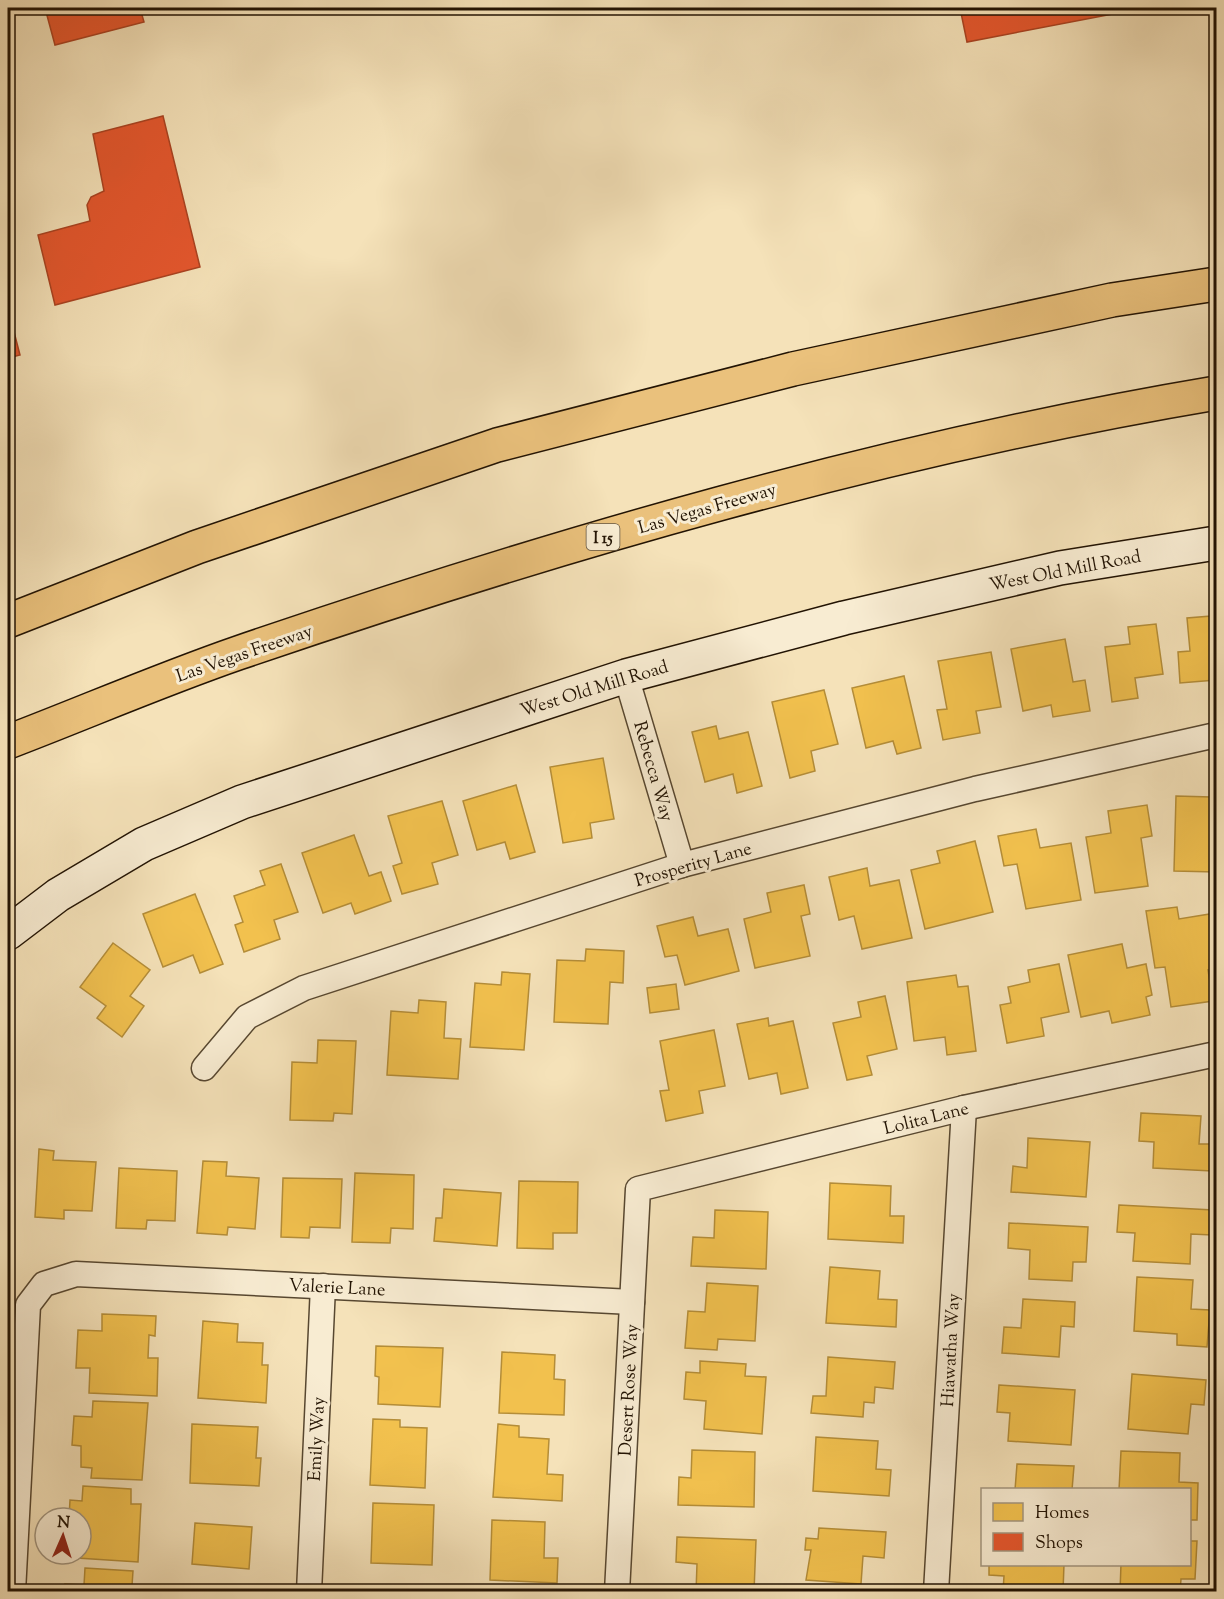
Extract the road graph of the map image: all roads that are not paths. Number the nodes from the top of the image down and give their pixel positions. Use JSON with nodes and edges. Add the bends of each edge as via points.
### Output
{"nodes":[{"id":1,"x":1216,"y":284,"type":"edge"},
{"id":2,"x":1216,"y":393,"type":"edge"},
{"id":3,"x":1216,"y":543,"type":"edge"},
{"id":4,"x":8,"y":621,"type":"edge"},
{"id":5,"x":626,"y":676,"type":"junction"},
{"id":6,"x":1216,"y":735,"type":"edge"},
{"id":7,"x":8,"y":742,"type":"edge"},
{"id":8,"x":681,"y":865,"type":"junction"},
{"id":9,"x":8,"y":933,"type":"edge"},
{"id":10,"x":1216,"y":1054,"type":"edge"},
{"id":11,"x":204,"y":1068,"type":"dead end"},
{"id":12,"x":964,"y":1108,"type":"junction"},
{"id":13,"x":638,"y":1189,"type":"joint"},
{"id":14,"x":323,"y":1286,"type":"junction"},
{"id":15,"x":632,"y":1302,"type":"junction"},
{"id":16,"x":13,"y":1592,"type":"edge"},
{"id":17,"x":309,"y":1592,"type":"edge"},
{"id":18,"x":617,"y":1592,"type":"edge"},
{"id":19,"x":936,"y":1592,"type":"edge"}],
"edges":[{"from":1,"to":4,"type":"highway","via":[[1112,300],[793,369],[497,445],[197,547]]},
{"from":2,"to":7,"type":"highway","name":"Las Vegas Freeway","number":"I 15","via":[[1119,410],[842,471],[545,554],[235,654]]},
{"from":3,"to":5,"type":"street","name":"West Old Mill Road","via":[[1037,573],[844,618]]},
{"from":5,"to":8,"type":"street","name":"Rebecca Way"},
{"from":5,"to":9,"type":"street","name":"West Old Mill Road","via":[[242,802],[144,844],[58,895]]},
{"from":6,"to":8,"type":"street","name":"Prosperity Lane","via":[[975,789]]},
{"from":8,"to":11,"type":"street","name":"Prosperity Lane","via":[[304,988],[247,1017]]},
{"from":10,"to":12,"type":"street","name":"Lolita Lane"},
{"from":12,"to":13,"type":"street","name":"Lolita Lane"},
{"from":12,"to":19,"type":"street","name":"Hiawatha Way"},
{"from":13,"to":15,"type":"street","name":"Desert Rose Way"},
{"from":14,"to":15,"type":"street","name":"Valerie Lane"},
{"from":14,"to":16,"type":"street","name":"Valerie Lane","via":[[76,1274],[44,1284],[28,1305]]},
{"from":14,"to":17,"type":"street","name":"Emily Way"},
{"from":15,"to":18,"type":"street","name":"Desert Rose Way"}]}
